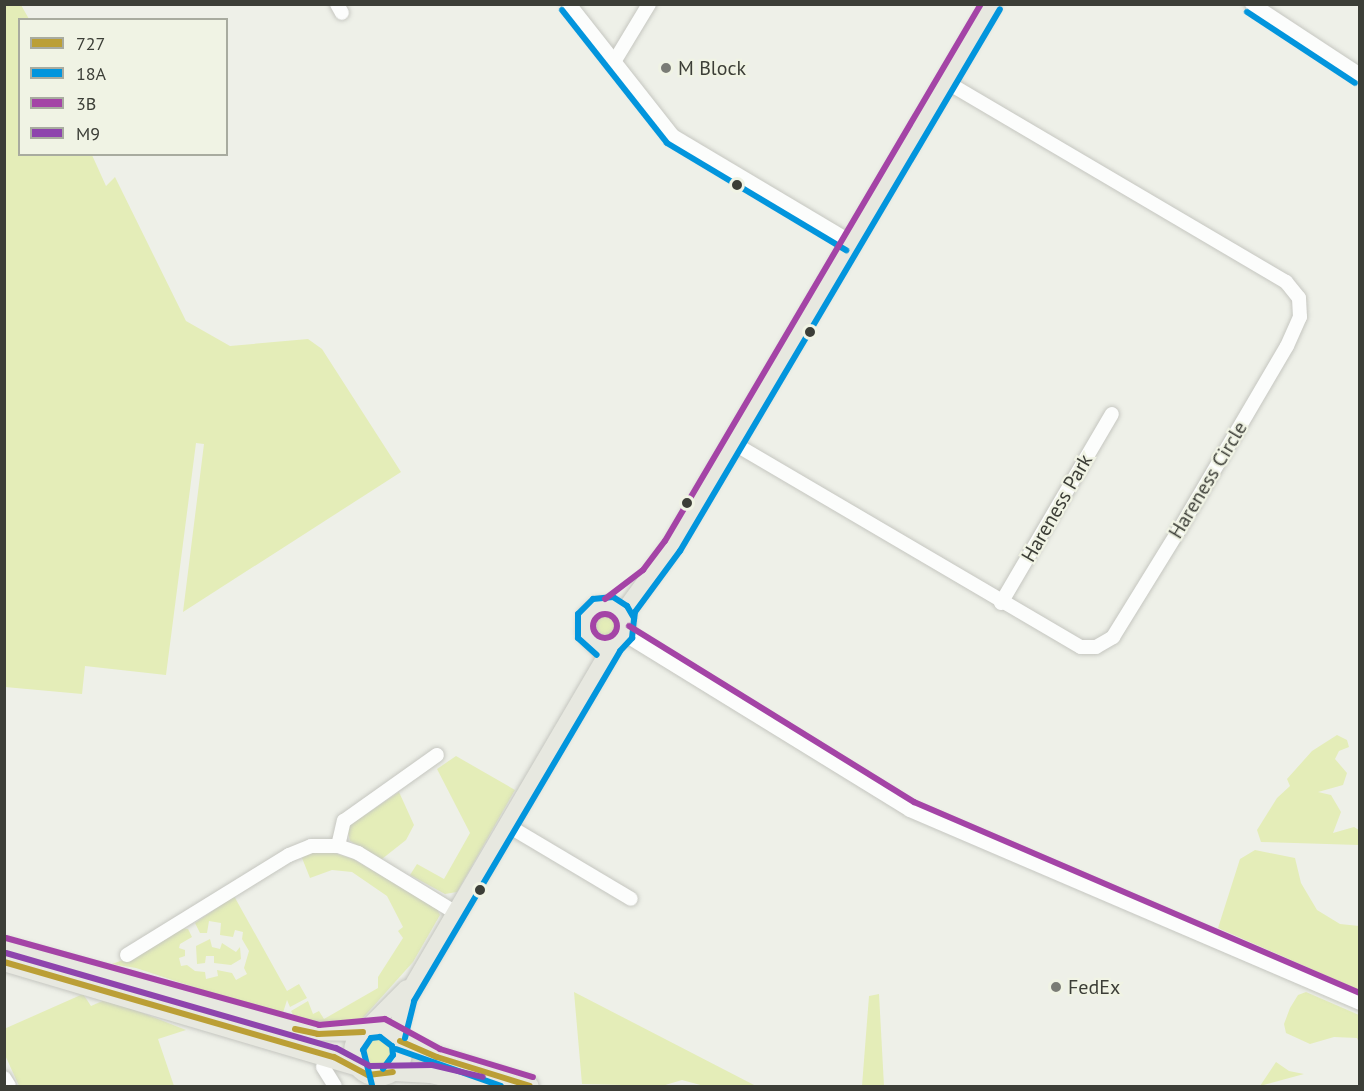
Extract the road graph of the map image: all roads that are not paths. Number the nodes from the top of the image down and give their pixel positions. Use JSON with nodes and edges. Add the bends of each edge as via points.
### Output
{"nodes":[{"id":1,"x":568,"y":4,"type":"edge"},
{"id":2,"x":649,"y":4,"type":"edge"},
{"id":3,"x":992,"y":4,"type":"edge"},
{"id":4,"x":1252,"y":4,"type":"edge"},
{"id":5,"x":614,"y":62,"type":"junction"},
{"id":6,"x":1359,"y":75,"type":"edge"},
{"id":7,"x":947,"y":81,"type":"junction"},
{"id":8,"x":851,"y":242,"type":"junction"},
{"id":9,"x":1112,"y":414,"type":"dead end"},
{"id":10,"x":733,"y":443,"type":"junction"},
{"id":11,"x":649,"y":576,"type":"junction"},
{"id":12,"x":1001,"y":603,"type":"junction"},
{"id":13,"x":610,"y":606,"type":"junction"},
{"id":14,"x":621,"y":633,"type":"junction"},
{"id":15,"x":594,"y":643,"type":"junction"},
{"id":16,"x":583,"y":697,"type":"junction"},
{"id":17,"x":437,"y":755,"type":"dead end"},
{"id":18,"x":507,"y":825,"type":"junction"},
{"id":19,"x":338,"y":846,"type":"junction"},
{"id":20,"x":631,"y":899,"type":"dead end"},
{"id":21,"x":456,"y":913,"type":"junction"},
{"id":22,"x":4,"y":947,"type":"edge"},
{"id":23,"x":127,"y":955,"type":"dead end"},
{"id":24,"x":4,"y":962,"type":"edge"},
{"id":25,"x":414,"y":983,"type":"junction"},
{"id":26,"x":1359,"y":1003,"type":"edge"},
{"id":27,"x":365,"y":1031,"type":"junction"},
{"id":28,"x":398,"y":1038,"type":"junction"},
{"id":29,"x":323,"y":1066,"type":"dead end"},
{"id":30,"x":361,"y":1075,"type":"edge"},
{"id":31,"x":390,"y":1077,"type":"edge"},
{"id":32,"x":4,"y":1078,"type":"edge"},
{"id":33,"x":338,"y":1083,"type":"edge"},
{"id":34,"x":9,"y":1086,"type":"edge"},
{"id":35,"x":482,"y":1086,"type":"edge"},
{"id":36,"x":530,"y":1086,"type":"edge"}],
"edges":[{"from":1,"to":5,"type":"street"},
{"from":2,"to":5,"type":"street"},
{"from":3,"to":7,"type":"main road"},
{"from":4,"to":6,"type":"street"},
{"from":5,"to":8,"type":"street","via":[[673,136]]},
{"from":7,"to":8,"type":"main road"},
{"from":7,"to":12,"type":"street","name":"Hareness Circle","via":[[1286,282],[1301,307],[1287,346],[1113,637],[1096,647],[1081,647]]},
{"from":8,"to":10,"type":"main road"},
{"from":9,"to":12,"type":"street","name":"Hareness Park"},
{"from":10,"to":11,"type":"main road","via":[[672,546]]},
{"from":10,"to":12,"type":"street","name":"Hareness Circle"},
{"from":11,"to":13,"type":"main road"},
{"from":11,"to":14,"type":"main road","via":[[627,608]]},
{"from":13,"to":14,"type":"main road"},
{"from":13,"to":15,"type":"main road","via":[[597,607],[587,616],[585,630]]},
{"from":14,"to":15,"type":"main road"},
{"from":14,"to":16,"type":"main road"},
{"from":14,"to":26,"type":"street","via":[[910,810]]},
{"from":15,"to":16,"type":"main road"},
{"from":16,"to":18,"type":"main road"},
{"from":17,"to":19,"type":"street","via":[[344,821]]},
{"from":18,"to":20,"type":"street"},
{"from":18,"to":21,"type":"main road"},
{"from":19,"to":21,"type":"street","via":[[358,853]]},
{"from":19,"to":23,"type":"street","via":[[311,846],[297,851]]},
{"from":21,"to":25,"type":"main road"},
{"from":22,"to":27,"type":"main road","via":[[305,1032]]},
{"from":24,"to":30,"type":"main road"},
{"from":25,"to":27,"type":"main road"},
{"from":25,"to":28,"type":"main road","via":[[402,1007]]},
{"from":27,"to":28,"type":"main road","via":[[382,1028]]},
{"from":27,"to":30,"type":"main road","via":[[354,1048]]},
{"from":28,"to":31,"type":"main road","via":[[402,1058]]},
{"from":28,"to":36,"type":"main road","via":[[437,1058]]},
{"from":29,"to":33,"type":"street"},
{"from":30,"to":31,"type":"main road"},
{"from":31,"to":35,"type":"main road","via":[[432,1074]]},
{"from":32,"to":34,"type":"street"}]}
